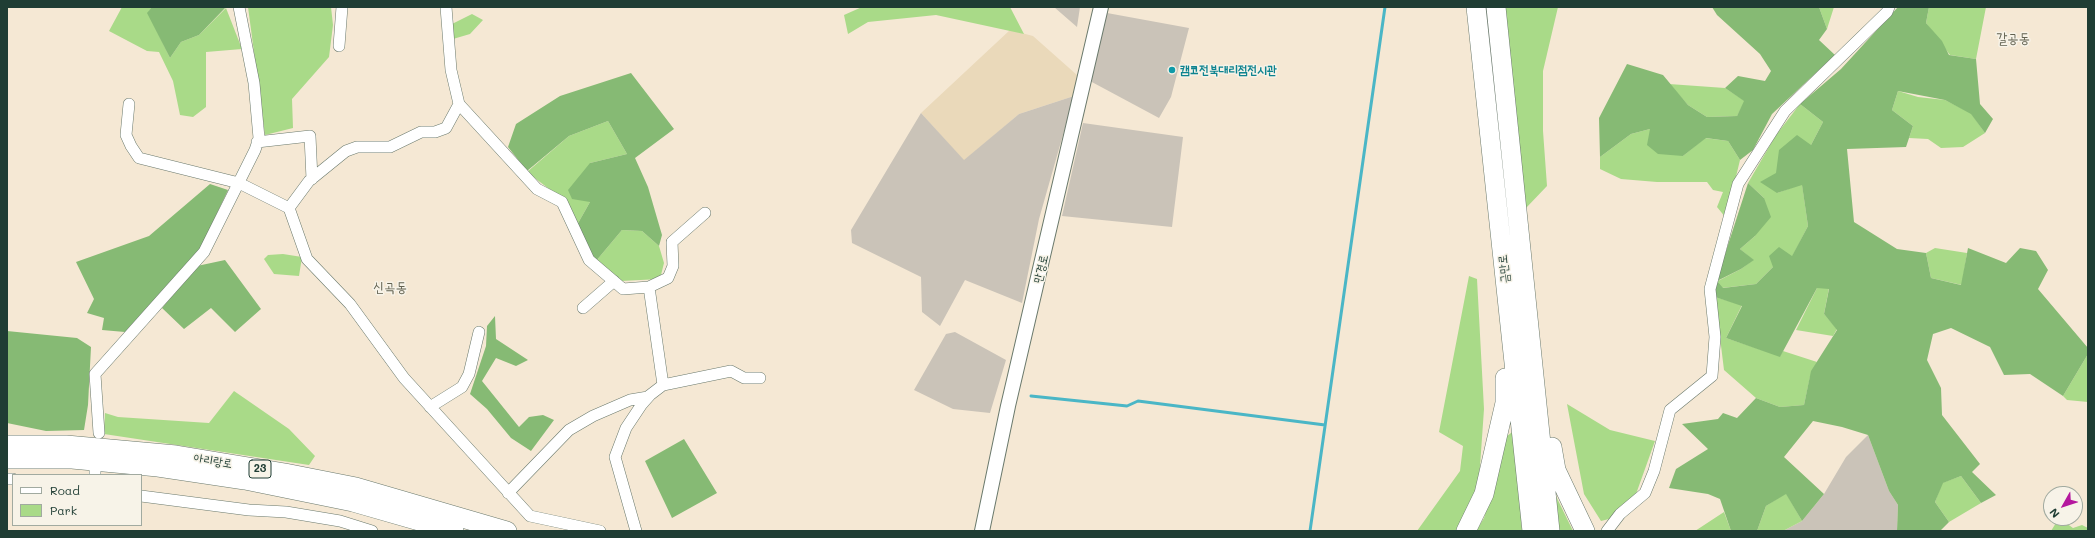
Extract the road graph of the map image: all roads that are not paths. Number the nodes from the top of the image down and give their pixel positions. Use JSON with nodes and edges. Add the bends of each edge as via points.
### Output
{"nodes":[{"id":1,"x":239,"y":7,"type":"edge"},
{"id":2,"x":342,"y":7,"type":"edge"},
{"id":3,"x":446,"y":7,"type":"edge"},
{"id":4,"x":1101,"y":7,"type":"edge"},
{"id":5,"x":1476,"y":7,"type":"edge"},
{"id":6,"x":1496,"y":7,"type":"edge"},
{"id":7,"x":1889,"y":7,"type":"edge"},
{"id":8,"x":339,"y":46,"type":"dead end"},
{"id":9,"x":129,"y":104,"type":"dead end"},
{"id":10,"x":459,"y":104,"type":"junction"},
{"id":11,"x":257,"y":142,"type":"junction"},
{"id":12,"x":312,"y":179,"type":"junction"},
{"id":13,"x":239,"y":183,"type":"junction"},
{"id":14,"x":290,"y":208,"type":"junction"},
{"id":15,"x":706,"y":213,"type":"dead end"},
{"id":16,"x":614,"y":281,"type":"junction"},
{"id":17,"x":650,"y":287,"type":"junction"},
{"id":18,"x":583,"y":308,"type":"dead end"},
{"id":19,"x":1510,"y":325,"type":"junction"},
{"id":20,"x":479,"y":332,"type":"dead end"},
{"id":21,"x":760,"y":378,"type":"dead end"},
{"id":22,"x":663,"y":385,"type":"junction"},
{"id":23,"x":1536,"y":393,"type":"junction"},
{"id":24,"x":648,"y":397,"type":"junction"},
{"id":25,"x":430,"y":407,"type":"junction"},
{"id":26,"x":98,"y":433,"type":"dead end"},
{"id":27,"x":7,"y":445,"type":"edge"},
{"id":28,"x":7,"y":459,"type":"edge"},
{"id":29,"x":508,"y":493,"type":"junction"},
{"id":30,"x":142,"y":496,"type":"edge"},
{"id":31,"x":372,"y":531,"type":"edge"},
{"id":32,"x":454,"y":531,"type":"edge"},
{"id":33,"x":507,"y":531,"type":"edge"},
{"id":34,"x":600,"y":531,"type":"edge"},
{"id":35,"x":636,"y":531,"type":"edge"},
{"id":36,"x":982,"y":531,"type":"edge"},
{"id":37,"x":1466,"y":531,"type":"edge"},
{"id":38,"x":1532,"y":531,"type":"edge"},
{"id":39,"x":1550,"y":531,"type":"edge"},
{"id":40,"x":1585,"y":531,"type":"edge"},
{"id":41,"x":1607,"y":531,"type":"edge"}],
"edges":[{"from":1,"to":11,"type":"street","via":[[254,83],[259,138]]},
{"from":2,"to":8,"type":"street"},
{"from":3,"to":10,"type":"street","via":[[451,70]]},
{"from":4,"to":36,"type":"street","name":"만경로","via":[[1008,406]]},
{"from":5,"to":19,"type":"highway","name":"금만로"},
{"from":6,"to":23,"type":"highway","name":"금만로"},
{"from":7,"to":41,"type":"street","via":[[1882,17],[1785,111],[1738,184],[1710,288],[1715,337],[1712,376],[1670,410],[1654,471],[1645,493],[1620,514]]},
{"from":9,"to":13,"type":"street","via":[[126,135],[140,158]]},
{"from":10,"to":12,"type":"street","via":[[446,128],[435,132],[421,132],[390,147],[357,147],[346,151]]},
{"from":10,"to":16,"type":"street","via":[[537,189],[562,202],[589,260]]},
{"from":11,"to":12,"type":"street","via":[[310,136]]},
{"from":11,"to":13,"type":"street"},
{"from":12,"to":14,"type":"street"},
{"from":13,"to":14,"type":"street"},
{"from":13,"to":26,"type":"street","via":[[204,252],[95,374]]},
{"from":14,"to":25,"type":"street","via":[[307,259],[350,304],[404,378]]},
{"from":15,"to":17,"type":"street","via":[[672,242],[673,266],[668,278]]},
{"from":16,"to":17,"type":"street","via":[[623,289]]},
{"from":16,"to":18,"type":"street"},
{"from":17,"to":22,"type":"street"},
{"from":19,"to":37,"type":"highway","via":[[1504,327],[1505,403],[1484,494]]},
{"from":19,"to":38,"type":"highway","name":"금만로"},
{"from":20,"to":25,"type":"street","via":[[470,374],[462,388]]},
{"from":21,"to":22,"type":"street","via":[[744,378],[731,371]]},
{"from":22,"to":24,"type":"street"},
{"from":23,"to":39,"type":"highway","name":"금만로"},
{"from":23,"to":40,"type":"highway","via":[[1544,394],[1556,470]]},
{"from":24,"to":29,"type":"street","via":[[630,400],[569,430]]},
{"from":24,"to":35,"type":"street","via":[[626,428],[615,457]]},
{"from":25,"to":29,"type":"street"},
{"from":27,"to":33,"type":"highway","name":"아리랑로","number":"23","via":[[66,444],[168,454],[284,473],[356,487]]},
{"from":28,"to":32,"type":"highway","name":"아리랑로","number":"23","via":[[72,459],[158,467],[245,480],[353,502]]},
{"from":29,"to":34,"type":"street","via":[[530,516]]},
{"from":30,"to":31,"type":"street","via":[[249,510],[286,512],[340,521]]}]}
